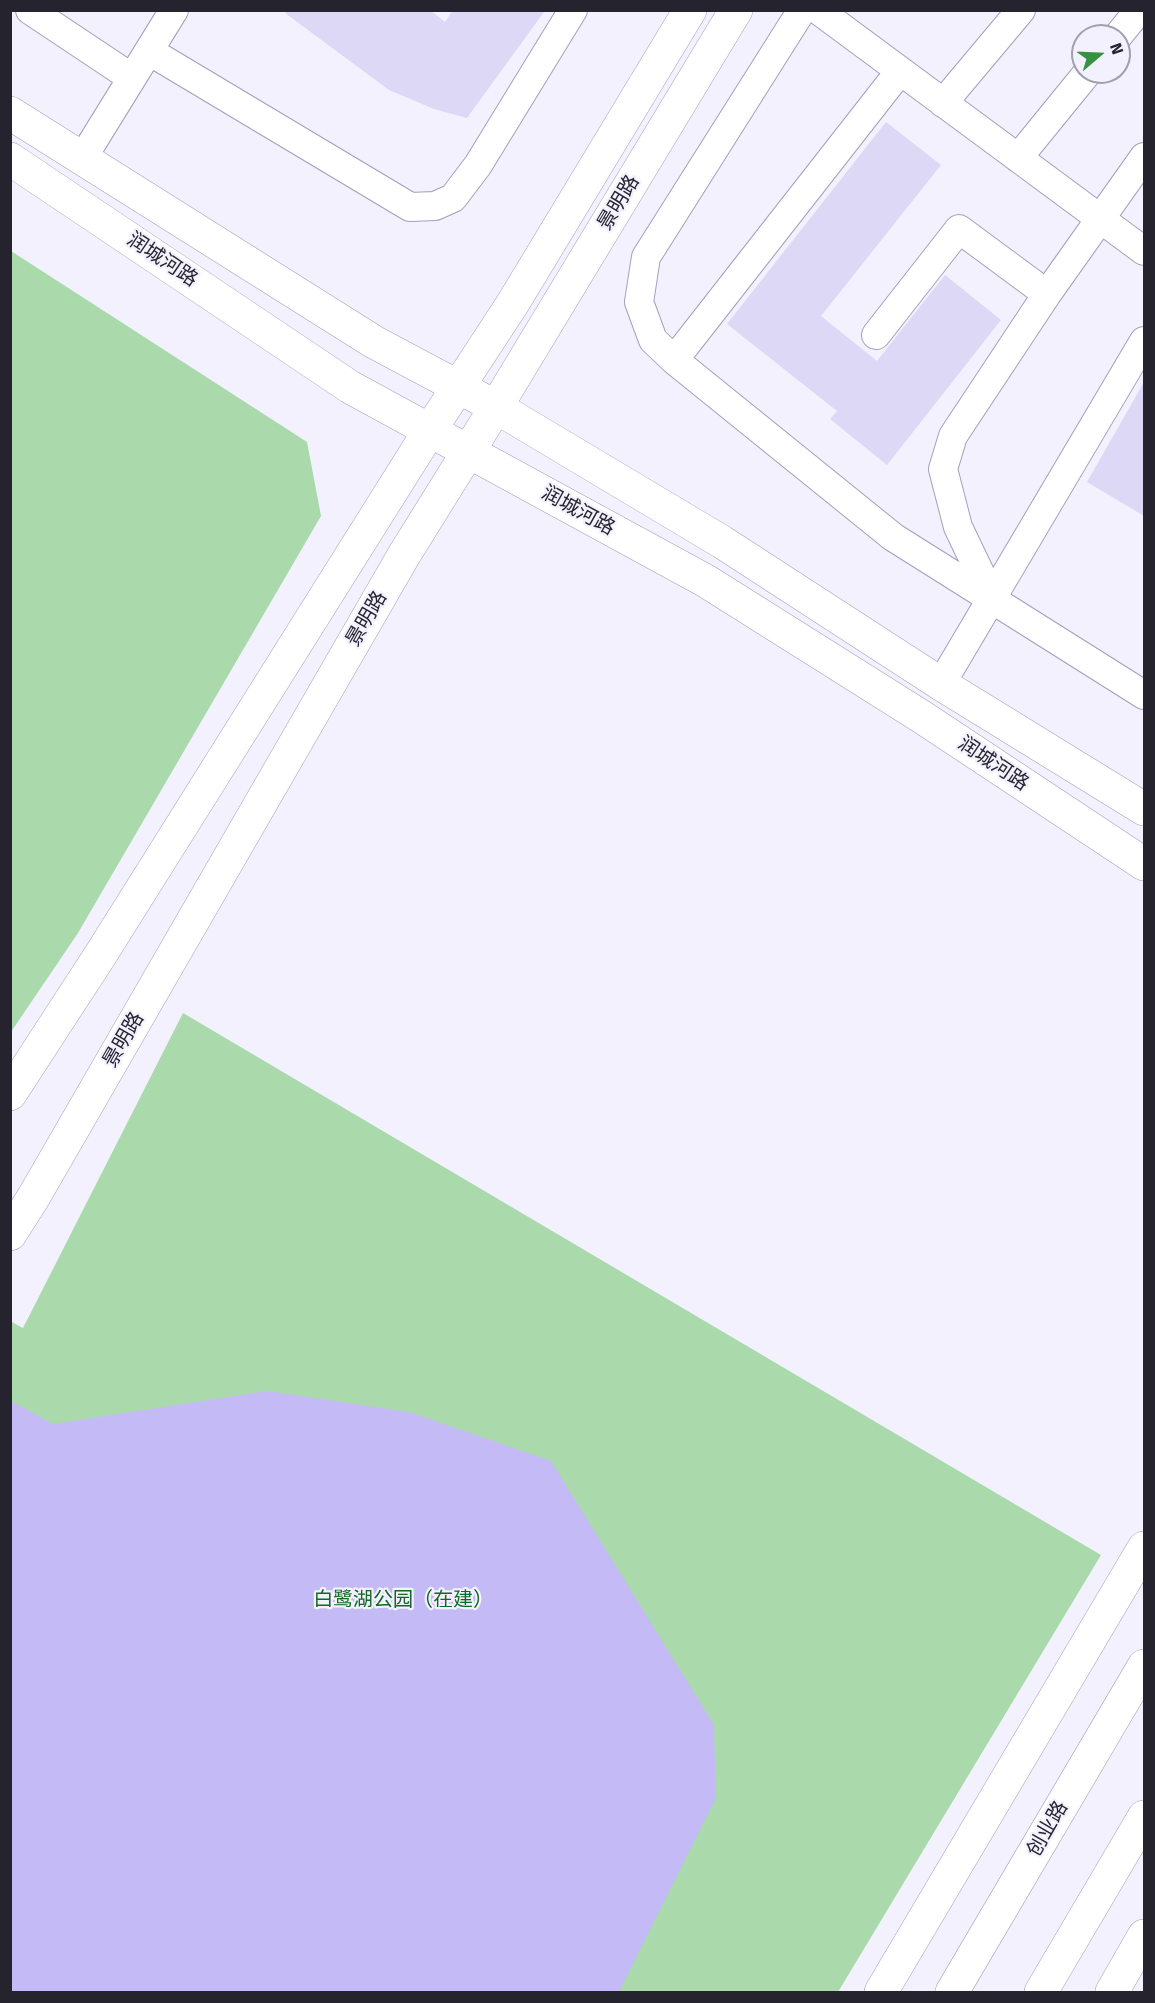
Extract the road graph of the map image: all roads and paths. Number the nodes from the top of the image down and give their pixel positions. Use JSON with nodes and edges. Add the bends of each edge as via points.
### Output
{"nodes":[{"id":1,"x":30,"y":10,"type":"edge"},
{"id":2,"x":174,"y":10,"type":"edge"},
{"id":3,"x":573,"y":10,"type":"edge"},
{"id":4,"x":690,"y":10,"type":"edge"},
{"id":5,"x":736,"y":10,"type":"edge"},
{"id":6,"x":802,"y":10,"type":"edge"},
{"id":7,"x":818,"y":10,"type":"edge"},
{"id":8,"x":1021,"y":10,"type":"edge"},
{"id":9,"x":149,"y":51,"type":"junction"},
{"id":10,"x":900,"y":71,"type":"junction"},
{"id":11,"x":132,"y":78,"type":"junction"},
{"id":12,"x":1078,"y":84,"type":"edge"},
{"id":13,"x":943,"y":103,"type":"junction"},
{"id":14,"x":10,"y":113,"type":"edge"},
{"id":15,"x":1144,"y":157,"type":"edge"},
{"id":16,"x":1018,"y":158,"type":"junction"},
{"id":17,"x":10,"y":159,"type":"edge"},
{"id":18,"x":81,"y":159,"type":"junction"},
{"id":19,"x":1100,"y":219,"type":"junction"},
{"id":20,"x":1144,"y":251,"type":"edge"},
{"id":21,"x":1047,"y":294,"type":"junction"},
{"id":22,"x":876,"y":335,"type":"dead end"},
{"id":23,"x":1144,"y":341,"type":"edge"},
{"id":24,"x":674,"y":360,"type":"junction"},
{"id":25,"x":458,"y":386,"type":"junction"},
{"id":26,"x":496,"y":407,"type":"junction"},
{"id":27,"x":429,"y":430,"type":"junction"},
{"id":28,"x":468,"y":450,"type":"junction"},
{"id":29,"x":992,"y":598,"type":"junction"},
{"id":30,"x":941,"y":684,"type":"junction"},
{"id":31,"x":1144,"y":694,"type":"edge"},
{"id":32,"x":1144,"y":809,"type":"edge"},
{"id":33,"x":1144,"y":864,"type":"edge"},
{"id":34,"x":10,"y":1094,"type":"edge"},
{"id":35,"x":10,"y":1234,"type":"edge"},
{"id":36,"x":1144,"y":1548,"type":"edge"},
{"id":37,"x":1144,"y":1666,"type":"edge"},
{"id":38,"x":1144,"y":1817,"type":"edge"},
{"id":39,"x":1144,"y":1936,"type":"edge"},
{"id":40,"x":881,"y":1992,"type":"edge"},
{"id":41,"x":952,"y":1992,"type":"edge"},
{"id":42,"x":1041,"y":1992,"type":"edge"},
{"id":43,"x":1112,"y":1992,"type":"edge"}],
"edges":[{"from":1,"to":11,"type":"street"},
{"from":2,"to":9,"type":"street"},
{"from":3,"to":9,"type":"street","via":[[478,165],[453,198],[435,206],[410,207]]},
{"from":4,"to":25,"type":"street","name":"景明路","via":[[513,303]]},
{"from":5,"to":26,"type":"street","name":"景明路"},
{"from":6,"to":24,"type":"street","via":[[646,257],[639,302],[653,340]]},
{"from":7,"to":10,"type":"street"},
{"from":8,"to":13,"type":"street"},
{"from":9,"to":11,"type":"street"},
{"from":10,"to":13,"type":"street"},
{"from":10,"to":24,"type":"street"},
{"from":11,"to":18,"type":"street"},
{"from":12,"to":16,"type":"street"},
{"from":13,"to":16,"type":"street"},
{"from":14,"to":18,"type":"street","name":"润城河路"},
{"from":15,"to":19,"type":"street"},
{"from":16,"to":19,"type":"street"},
{"from":17,"to":27,"type":"street","name":"润城河路","via":[[350,387]]},
{"from":18,"to":25,"type":"street","name":"润城河路","via":[[374,342]]},
{"from":19,"to":20,"type":"street"},
{"from":19,"to":21,"type":"street"},
{"from":21,"to":22,"type":"street","via":[[959,229]]},
{"from":21,"to":29,"type":"street","via":[[953,436],[943,469],[958,527]]},
{"from":23,"to":29,"type":"street"},
{"from":24,"to":29,"type":"street","via":[[893,537]]},
{"from":25,"to":26,"type":"street","name":"润城河路"},
{"from":25,"to":27,"type":"street","name":"景明路"},
{"from":26,"to":28,"type":"street","name":"景明路"},
{"from":26,"to":30,"type":"street","name":"润城河路","via":[[722,542]]},
{"from":27,"to":28,"type":"street","name":"润城河路"},
{"from":27,"to":34,"type":"street","name":"景明路"},
{"from":28,"to":33,"type":"street","name":"润城河路","via":[[706,581]]},
{"from":28,"to":35,"type":"street","name":"景明路"},
{"from":29,"to":30,"type":"street"},
{"from":29,"to":31,"type":"street"},
{"from":30,"to":32,"type":"street","name":"润城河路"},
{"from":36,"to":40,"type":"street"},
{"from":37,"to":41,"type":"street","name":"创业路"},
{"from":38,"to":42,"type":"street"},
{"from":39,"to":43,"type":"street"}]}
